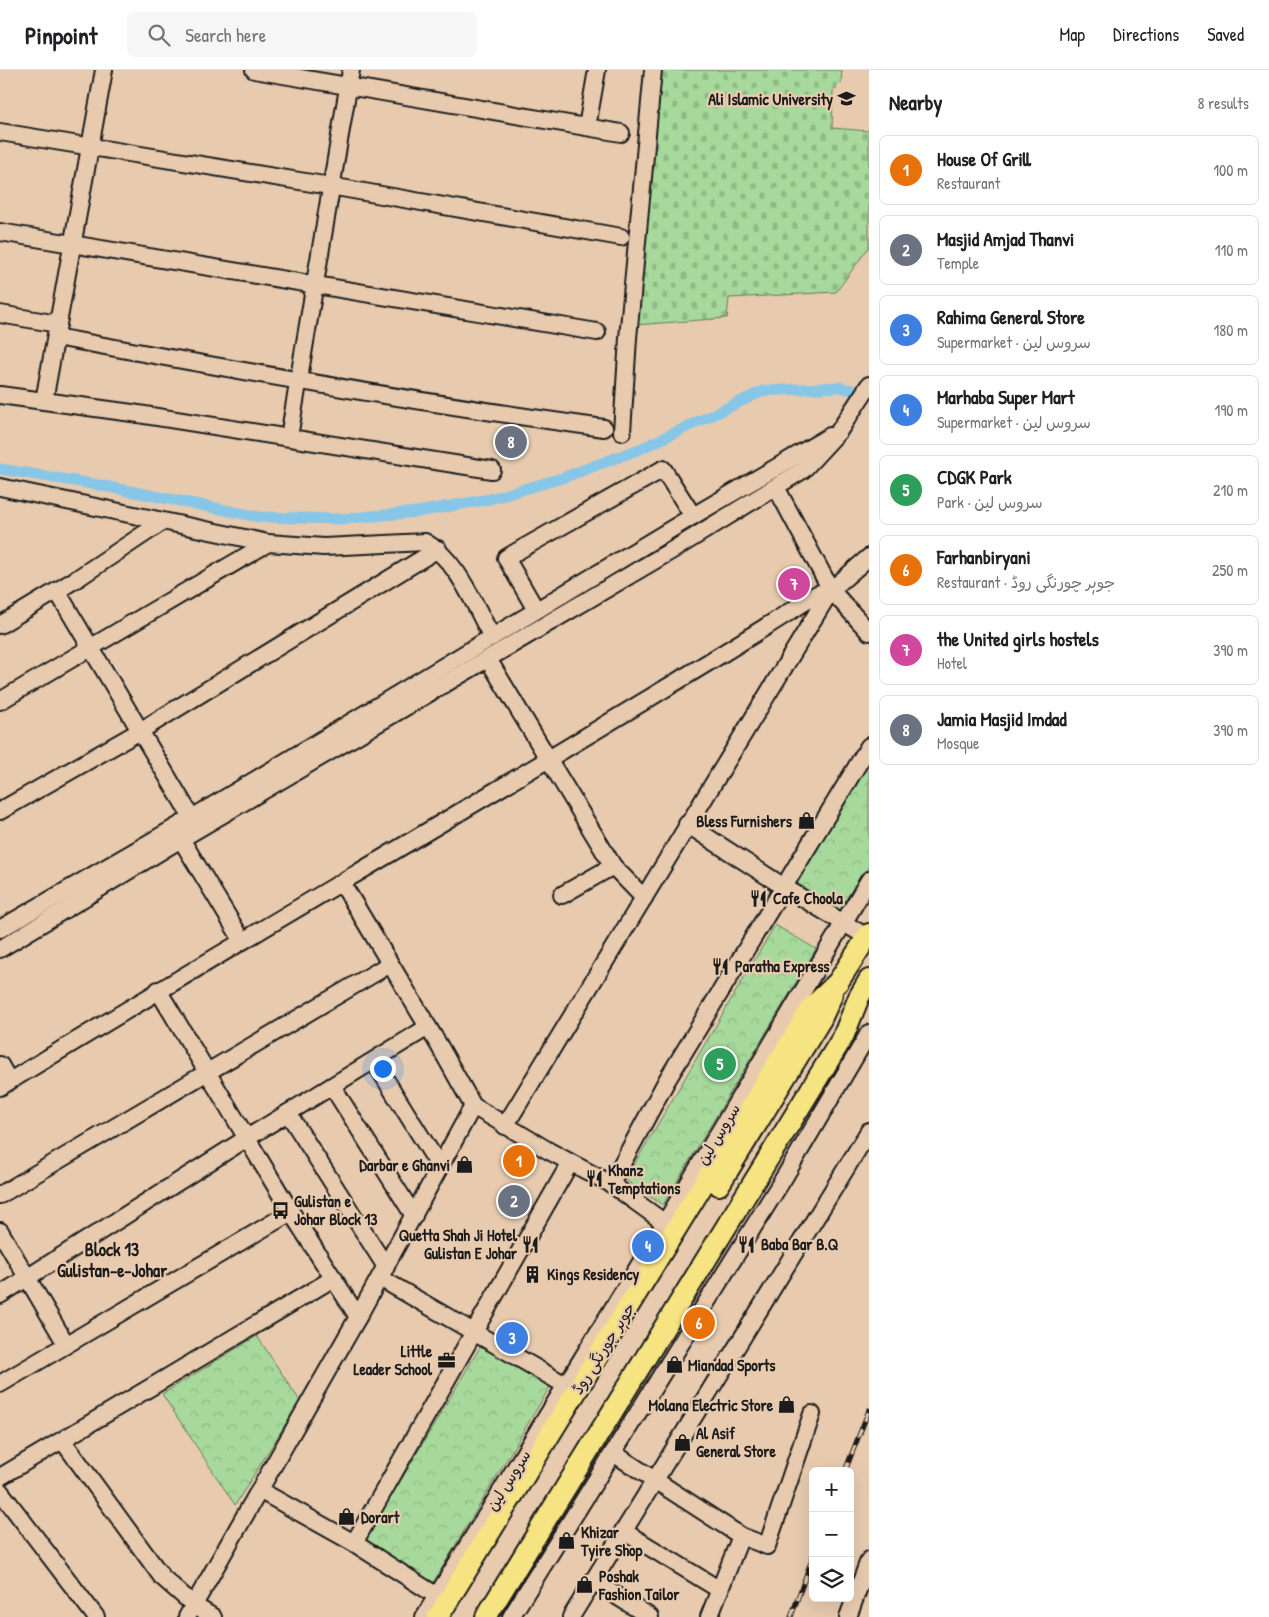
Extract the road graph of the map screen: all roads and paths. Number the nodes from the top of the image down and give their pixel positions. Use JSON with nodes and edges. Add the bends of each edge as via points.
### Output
{"nodes":[{"id":1,"x":104,"y":70,"type":"edge"},
{"id":2,"x":254,"y":70,"type":"edge"},
{"id":3,"x":596,"y":70,"type":"edge"},
{"id":4,"x":653,"y":70,"type":"edge"},
{"id":5,"x":350,"y":78,"type":"edge"},
{"id":6,"x":587,"y":127,"type":"junction"},
{"id":7,"x":0,"y":132,"type":"edge"},
{"id":8,"x":621,"y":133,"type":"dead end"},
{"id":9,"x":90,"y":146,"type":"junction"},
{"id":10,"x":330,"y":186,"type":"junction"},
{"id":11,"x":0,"y":232,"type":"edge"},
{"id":12,"x":622,"y":237,"type":"dead end"},
{"id":13,"x":73,"y":243,"type":"junction"},
{"id":14,"x":314,"y":284,"type":"junction"},
{"id":15,"x":0,"y":314,"type":"edge"},
{"id":16,"x":57,"y":331,"type":"junction"},
{"id":17,"x":597,"y":332,"type":"dead end"},
{"id":18,"x":298,"y":382,"type":"junction"},
{"id":19,"x":869,"y":385,"type":"edge"},
{"id":20,"x":0,"y":395,"type":"edge"},
{"id":21,"x":44,"y":401,"type":"junction"},
{"id":22,"x":842,"y":427,"type":"junction"},
{"id":23,"x":604,"y":428,"type":"dead end"},
{"id":24,"x":622,"y":432,"type":"dead end"},
{"id":25,"x":289,"y":437,"type":"junction"},
{"id":26,"x":492,"y":470,"type":"dead end"},
{"id":27,"x":776,"y":487,"type":"junction"},
{"id":28,"x":0,"y":488,"type":"edge"},
{"id":29,"x":693,"y":516,"type":"junction"},
{"id":30,"x":162,"y":522,"type":"junction"},
{"id":31,"x":268,"y":542,"type":"junction"},
{"id":32,"x":438,"y":549,"type":"junction"},
{"id":33,"x":869,"y":557,"type":"edge"},
{"id":34,"x":831,"y":590,"type":"junction"},
{"id":35,"x":57,"y":591,"type":"junction"},
{"id":36,"x":536,"y":610,"type":"junction"},
{"id":37,"x":0,"y":625,"type":"edge"},
{"id":38,"x":869,"y":632,"type":"edge"},
{"id":39,"x":492,"y":637,"type":"junction"},
{"id":40,"x":89,"y":648,"type":"junction"},
{"id":41,"x":488,"y":659,"type":"junction"},
{"id":42,"x":0,"y":701,"type":"edge"},
{"id":43,"x":140,"y":731,"type":"junction"},
{"id":44,"x":869,"y":746,"type":"edge"},
{"id":45,"x":549,"y":759,"type":"junction"},
{"id":46,"x":256,"y":787,"type":"junction"},
{"id":47,"x":0,"y":811,"type":"edge"},
{"id":48,"x":192,"y":818,"type":"junction"},
{"id":49,"x":687,"y":824,"type":"junction"},
{"id":50,"x":181,"y":839,"type":"junction"},
{"id":51,"x":613,"y":866,"type":"junction"},
{"id":52,"x":869,"y":880,"type":"edge"},
{"id":53,"x":342,"y":883,"type":"junction"},
{"id":54,"x":784,"y":887,"type":"junction"},
{"id":55,"x":562,"y":895,"type":"dead end"},
{"id":56,"x":644,"y":898,"type":"junction"},
{"id":57,"x":844,"y":923,"type":"junction"},
{"id":58,"x":0,"y":928,"type":"edge"},
{"id":59,"x":868,"y":935,"type":"edge"},
{"id":60,"x":242,"y":940,"type":"junction"},
{"id":61,"x":0,"y":950,"type":"edge"},
{"id":62,"x":390,"y":964,"type":"junction"},
{"id":63,"x":838,"y":982,"type":"junction"},
{"id":64,"x":864,"y":989,"type":"edge"},
{"id":65,"x":158,"y":990,"type":"junction"},
{"id":66,"x":805,"y":1003,"type":"junction"},
{"id":67,"x":428,"y":1027,"type":"junction"},
{"id":68,"x":869,"y":1033,"type":"edge"},
{"id":69,"x":374,"y":1061,"type":"junction"},
{"id":70,"x":0,"y":1065,"type":"edge"},
{"id":71,"x":209,"y":1074,"type":"junction"},
{"id":72,"x":5,"y":1084,"type":"edge"},
{"id":73,"x":332,"y":1086,"type":"junction"},
{"id":74,"x":473,"y":1106,"type":"junction"},
{"id":75,"x":288,"y":1113,"type":"junction"},
{"id":76,"x":505,"y":1126,"type":"junction"},
{"id":77,"x":869,"y":1131,"type":"edge"},
{"id":78,"x":247,"y":1138,"type":"junction"},
{"id":79,"x":570,"y":1163,"type":"junction"},
{"id":80,"x":440,"y":1167,"type":"junction"},
{"id":81,"x":611,"y":1184,"type":"junction"},
{"id":82,"x":0,"y":1195,"type":"edge"},
{"id":83,"x":290,"y":1212,"type":"junction"},
{"id":84,"x":414,"y":1216,"type":"junction"},
{"id":85,"x":665,"y":1223,"type":"junction"},
{"id":86,"x":0,"y":1231,"type":"edge"},
{"id":87,"x":383,"y":1273,"type":"junction"},
{"id":88,"x":27,"y":1278,"type":"junction"},
{"id":89,"x":334,"y":1278,"type":"junction"},
{"id":90,"x":0,"y":1295,"type":"edge"},
{"id":91,"x":358,"y":1317,"type":"junction"},
{"id":92,"x":474,"y":1332,"type":"junction"},
{"id":93,"x":66,"y":1344,"type":"junction"},
{"id":94,"x":0,"y":1384,"type":"edge"},
{"id":95,"x":567,"y":1386,"type":"junction"},
{"id":96,"x":812,"y":1414,"type":"dead end"},
{"id":97,"x":63,"y":1441,"type":"junction"},
{"id":98,"x":613,"y":1453,"type":"junction"},
{"id":99,"x":0,"y":1477,"type":"edge"},
{"id":100,"x":654,"y":1480,"type":"junction"},
{"id":101,"x":0,"y":1491,"type":"edge"},
{"id":102,"x":261,"y":1491,"type":"junction"},
{"id":103,"x":623,"y":1531,"type":"junction"},
{"id":104,"x":741,"y":1536,"type":"junction"},
{"id":105,"x":354,"y":1543,"type":"junction"},
{"id":106,"x":869,"y":1560,"type":"edge"},
{"id":107,"x":593,"y":1581,"type":"junction"},
{"id":108,"x":720,"y":1590,"type":"junction"},
{"id":109,"x":437,"y":1596,"type":"junction"},
{"id":110,"x":191,"y":1611,"type":"edge"},
{"id":111,"x":516,"y":1615,"type":"edge"},
{"id":112,"x":96,"y":1617,"type":"edge"},
{"id":113,"x":212,"y":1617,"type":"edge"},
{"id":114,"x":424,"y":1617,"type":"edge"},
{"id":115,"x":438,"y":1617,"type":"edge"},
{"id":116,"x":454,"y":1617,"type":"edge"},
{"id":117,"x":471,"y":1617,"type":"edge"},
{"id":118,"x":486,"y":1617,"type":"edge"},
{"id":119,"x":570,"y":1617,"type":"edge"},
{"id":120,"x":650,"y":1617,"type":"edge"},
{"id":121,"x":709,"y":1617,"type":"edge"},
{"id":122,"x":848,"y":1617,"type":"edge"}],
"edges":[{"from":1,"to":9,"type":"street"},
{"from":2,"to":5,"type":"street"},
{"from":3,"to":6,"type":"street"},
{"from":4,"to":24,"type":"street"},
{"from":5,"to":6,"type":"street"},
{"from":5,"to":10,"type":"street"},
{"from":6,"to":8,"type":"street"},
{"from":7,"to":9,"type":"street"},
{"from":9,"to":10,"type":"street"},
{"from":9,"to":13,"type":"street"},
{"from":10,"to":12,"type":"street"},
{"from":10,"to":14,"type":"street"},
{"from":11,"to":13,"type":"street"},
{"from":13,"to":14,"type":"street"},
{"from":13,"to":16,"type":"street"},
{"from":14,"to":17,"type":"street"},
{"from":14,"to":18,"type":"street"},
{"from":15,"to":16,"type":"street"},
{"from":16,"to":18,"type":"street"},
{"from":16,"to":21,"type":"street"},
{"from":18,"to":23,"type":"street"},
{"from":18,"to":25,"type":"street"},
{"from":19,"to":22,"type":"street"},
{"from":20,"to":21,"type":"street"},
{"from":21,"to":25,"type":"street"},
{"from":22,"to":27,"type":"street","via":[[803,470]]},
{"from":22,"to":29,"type":"street"},
{"from":25,"to":26,"type":"street"},
{"from":27,"to":34,"type":"street"},
{"from":27,"to":41,"type":"street"},
{"from":28,"to":30,"type":"street"},
{"from":29,"to":36,"type":"street"},
{"from":29,"to":36,"type":"street","via":[[663,469],[506,558]]},
{"from":30,"to":31,"type":"street"},
{"from":30,"to":35,"type":"street"},
{"from":31,"to":32,"type":"street","via":[[324,547],[425,542]]},
{"from":31,"to":40,"type":"street"},
{"from":32,"to":39,"type":"street","via":[[461,580]]},
{"from":32,"to":43,"type":"street"},
{"from":33,"to":34,"type":"street"},
{"from":34,"to":38,"type":"street"},
{"from":34,"to":45,"type":"street","via":[[817,594]]},
{"from":34,"to":49,"type":"street"},
{"from":35,"to":37,"type":"street"},
{"from":35,"to":40,"type":"street"},
{"from":36,"to":39,"type":"street"},
{"from":39,"to":46,"type":"street"},
{"from":40,"to":42,"type":"street"},
{"from":40,"to":43,"type":"street"},
{"from":41,"to":45,"type":"street"},
{"from":41,"to":46,"type":"street"},
{"from":43,"to":47,"type":"street"},
{"from":43,"to":48,"type":"street"},
{"from":44,"to":54,"type":"street"},
{"from":45,"to":51,"type":"street"},
{"from":45,"to":53,"type":"street"},
{"from":46,"to":48,"type":"street"},
{"from":46,"to":50,"type":"street"},
{"from":48,"to":58,"type":"street"},
{"from":49,"to":54,"type":"street"},
{"from":49,"to":56,"type":"street"},
{"from":50,"to":60,"type":"street"},
{"from":50,"to":61,"type":"street"},
{"from":51,"to":55,"type":"street"},
{"from":51,"to":56,"type":"street"},
{"from":52,"to":57,"type":"street","name":"سروس لین"},
{"from":53,"to":60,"type":"street"},
{"from":53,"to":62,"type":"street"},
{"from":54,"to":57,"type":"street"},
{"from":54,"to":81,"type":"street","via":[[667,1080]]},
{"from":56,"to":76,"type":"street"},
{"from":57,"to":59,"type":"street"},
{"from":57,"to":66,"type":"street","name":"سروس لین"},
{"from":59,"to":63,"type":"main road","name":"جوہر چورنگی روڈ"},
{"from":60,"to":65,"type":"street"},
{"from":62,"to":67,"type":"street"},
{"from":62,"to":71,"type":"street"},
{"from":63,"to":66,"type":"main road","name":"جوہر چورنگی روڈ"},
{"from":63,"to":116,"type":"main road","name":"جوہر چورنگی روڈ","via":[[821,1019]]},
{"from":64,"to":117,"type":"main road","name":"جوہر چورنگی روڈ","via":[[830,1032]]},
{"from":64,"to":118,"type":"main road","name":"جوہر چورنگی روڈ","via":[[843,1037]]},
{"from":65,"to":71,"type":"street"},
{"from":65,"to":72,"type":"street"},
{"from":66,"to":85,"type":"street","name":"سروس لین"},
{"from":66,"to":115,"type":"main road","name":"جوہر چورنگی روڈ"},
{"from":67,"to":69,"type":"street"},
{"from":67,"to":74,"type":"street"},
{"from":68,"to":98,"type":"street","via":[[785,1176]]},
{"from":69,"to":73,"type":"street"},
{"from":69,"to":80,"type":"street"},
{"from":70,"to":72,"type":"street"},
{"from":71,"to":78,"type":"street"},
{"from":71,"to":82,"type":"street"},
{"from":73,"to":75,"type":"street"},
{"from":73,"to":84,"type":"street"},
{"from":74,"to":76,"type":"street"},
{"from":74,"to":80,"type":"street"},
{"from":75,"to":78,"type":"street"},
{"from":75,"to":87,"type":"street"},
{"from":76,"to":79,"type":"street"},
{"from":77,"to":100,"type":"street"},
{"from":78,"to":83,"type":"street"},
{"from":78,"to":88,"type":"street"},
{"from":79,"to":81,"type":"street"},
{"from":79,"to":92,"type":"street"},
{"from":80,"to":84,"type":"street"},
{"from":81,"to":85,"type":"street"},
{"from":83,"to":89,"type":"street"},
{"from":83,"to":93,"type":"street"},
{"from":84,"to":87,"type":"street"},
{"from":85,"to":95,"type":"street","name":"سروس لین"},
{"from":86,"to":88,"type":"street"},
{"from":87,"to":91,"type":"street"},
{"from":87,"to":92,"type":"street"},
{"from":88,"to":90,"type":"street"},
{"from":88,"to":93,"type":"street"},
{"from":89,"to":91,"type":"street"},
{"from":89,"to":97,"type":"street"},
{"from":91,"to":102,"type":"street"},
{"from":92,"to":95,"type":"street"},
{"from":92,"to":105,"type":"street"},
{"from":93,"to":94,"type":"street"},
{"from":95,"to":109,"type":"street","name":"سروس لین"},
{"from":96,"to":104,"type":"street","via":[[768,1544],[765,1546]]},
{"from":97,"to":99,"type":"street"},
{"from":97,"to":110,"type":"street","via":[[162,1577]]},
{"from":98,"to":100,"type":"street"},
{"from":98,"to":111,"type":"street"},
{"from":100,"to":103,"type":"street"},
{"from":100,"to":104,"type":"street"},
{"from":101,"to":112,"type":"street"},
{"from":102,"to":105,"type":"street"},
{"from":102,"to":110,"type":"street"},
{"from":103,"to":107,"type":"street"},
{"from":103,"to":108,"type":"street"},
{"from":104,"to":108,"type":"street"},
{"from":105,"to":109,"type":"street"},
{"from":106,"to":122,"type":"street"},
{"from":107,"to":119,"type":"street"},
{"from":107,"to":120,"type":"street"},
{"from":108,"to":121,"type":"street"},
{"from":109,"to":114,"type":"street","name":"سروس لین"},
{"from":110,"to":113,"type":"street"}]}
